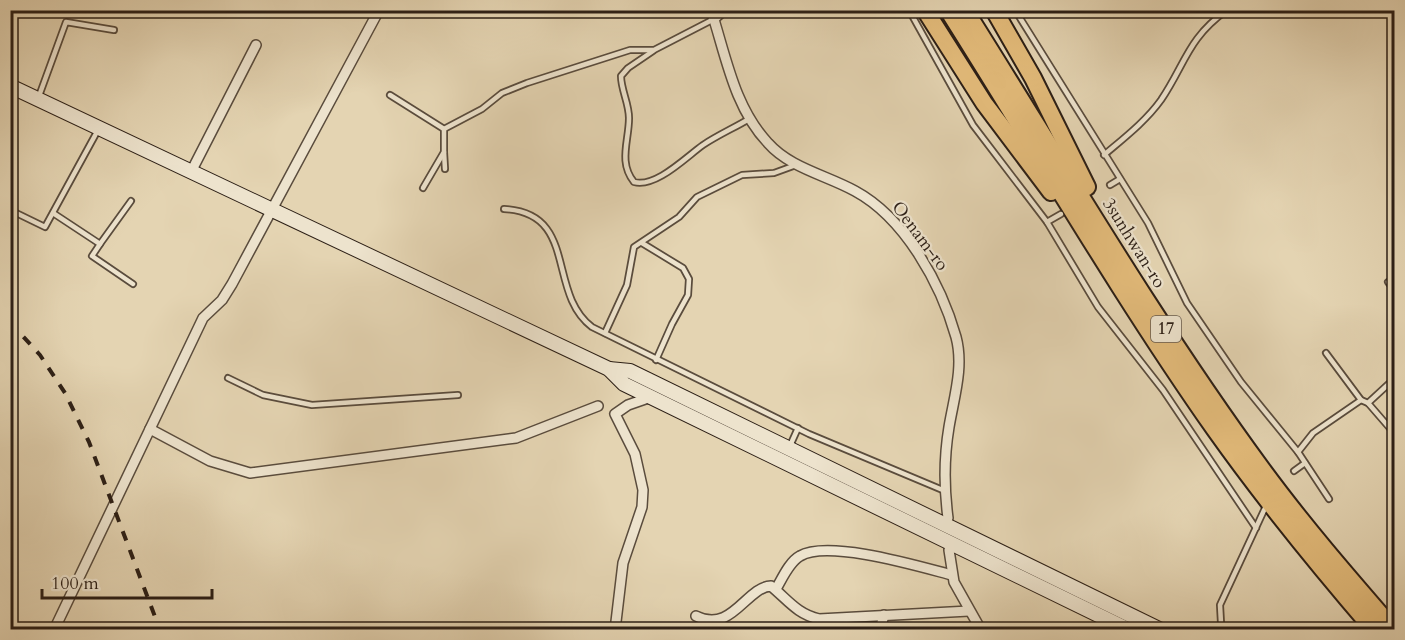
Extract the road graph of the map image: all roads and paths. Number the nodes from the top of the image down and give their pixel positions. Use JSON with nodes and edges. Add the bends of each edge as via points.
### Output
{"nodes":[{"id":1,"x":379,"y":10,"type":"edge"},
{"id":2,"x":724,"y":10,"type":"edge"},
{"id":3,"x":909,"y":10,"type":"edge"},
{"id":4,"x":925,"y":10,"type":"edge"},
{"id":5,"x":948,"y":10,"type":"edge"},
{"id":6,"x":965,"y":10,"type":"edge"},
{"id":7,"x":994,"y":10,"type":"edge"},
{"id":8,"x":1015,"y":10,"type":"edge"},
{"id":9,"x":1227,"y":10,"type":"edge"},
{"id":10,"x":713,"y":15,"type":"edge"},
{"id":11,"x":114,"y":30,"type":"dead end"},
{"id":12,"x":256,"y":45,"type":"dead end"},
{"id":13,"x":654,"y":50,"type":"junction"},
{"id":14,"x":10,"y":86,"type":"edge"},
{"id":15,"x":390,"y":95,"type":"dead end"},
{"id":16,"x":38,"y":99,"type":"junction"},
{"id":17,"x":749,"y":119,"type":"junction"},
{"id":18,"x":99,"y":127,"type":"junction"},
{"id":19,"x":444,"y":129,"type":"junction"},
{"id":20,"x":444,"y":152,"type":"junction"},
{"id":21,"x":1104,"y":155,"type":"junction"},
{"id":22,"x":797,"y":164,"type":"junction"},
{"id":23,"x":445,"y":169,"type":"dead end"},
{"id":24,"x":192,"y":170,"type":"junction"},
{"id":25,"x":1120,"y":179,"type":"junction"},
{"id":26,"x":1110,"y":185,"type":"dead end"},
{"id":27,"x":423,"y":188,"type":"dead end"},
{"id":28,"x":131,"y":201,"type":"dead end"},
{"id":29,"x":273,"y":208,"type":"junction"},
{"id":30,"x":504,"y":209,"type":"dead end"},
{"id":31,"x":10,"y":210,"type":"edge"},
{"id":32,"x":53,"y":213,"type":"junction"},
{"id":33,"x":1061,"y":214,"type":"dead end"},
{"id":34,"x":1047,"y":222,"type":"junction"},
{"id":35,"x":642,"y":243,"type":"junction"},
{"id":36,"x":100,"y":244,"type":"junction"},
{"id":37,"x":1123,"y":274,"type":"junction"},
{"id":38,"x":1388,"y":282,"type":"dead end"},
{"id":39,"x":133,"y":284,"type":"dead end"},
{"id":40,"x":1395,"y":290,"type":"edge"},
{"id":41,"x":605,"y":333,"type":"junction"},
{"id":42,"x":1326,"y":353,"type":"dead end"},
{"id":43,"x":656,"y":360,"type":"junction"},
{"id":44,"x":609,"y":369,"type":"junction"},
{"id":45,"x":228,"y":378,"type":"dead end"},
{"id":46,"x":1395,"y":379,"type":"edge"},
{"id":47,"x":458,"y":395,"type":"dead end"},
{"id":48,"x":651,"y":397,"type":"junction"},
{"id":49,"x":1361,"y":400,"type":"junction"},
{"id":50,"x":1368,"y":404,"type":"junction"},
{"id":51,"x":598,"y":406,"type":"dead end"},
{"id":52,"x":798,"y":428,"type":"junction"},
{"id":53,"x":150,"y":429,"type":"junction"},
{"id":54,"x":1395,"y":433,"type":"edge"},
{"id":55,"x":1298,"y":452,"type":"junction"},
{"id":56,"x":787,"y":455,"type":"junction"},
{"id":57,"x":1305,"y":463,"type":"junction"},
{"id":58,"x":1294,"y":471,"type":"dead end"},
{"id":59,"x":945,"y":491,"type":"junction"},
{"id":60,"x":1329,"y":499,"type":"dead end"},
{"id":61,"x":1266,"y":506,"type":"dead end"},
{"id":62,"x":948,"y":518,"type":"dead end"},
{"id":63,"x":1256,"y":528,"type":"junction"},
{"id":64,"x":949,"y":550,"type":"dead end"},
{"id":65,"x":952,"y":575,"type":"junction"},
{"id":66,"x":776,"y":590,"type":"junction"},
{"id":67,"x":969,"y":610,"type":"junction"},
{"id":68,"x":884,"y":615,"type":"junction"},
{"id":69,"x":696,"y":616,"type":"dead end"},
{"id":70,"x":54,"y":630,"type":"edge"},
{"id":71,"x":615,"y":630,"type":"edge"},
{"id":72,"x":880,"y":630,"type":"edge"},
{"id":73,"x":981,"y":630,"type":"edge"},
{"id":74,"x":1129,"y":630,"type":"edge"},
{"id":75,"x":1161,"y":630,"type":"edge"},
{"id":76,"x":1225,"y":630,"type":"edge"},
{"id":77,"x":1374,"y":630,"type":"edge"},
{"id":78,"x":1394,"y":630,"type":"edge"}],
"edges":[{"from":1,"to":29,"type":"street"},
{"from":2,"to":10,"type":"street"},
{"from":3,"to":34,"type":"lane","via":[[973,125]]},
{"from":4,"to":37,"type":"highway","via":[[997,120]]},
{"from":5,"to":37,"type":"highway","name":"3sunhwan-ro","number":"17"},
{"from":6,"to":37,"type":"highway","name":"3sunhwan-ro","number":"17"},
{"from":7,"to":37,"type":"highway","via":[[1033,78]]},
{"from":8,"to":21,"type":"lane"},
{"from":9,"to":21,"type":"lane","via":[[1206,25],[1146,117]]},
{"from":10,"to":13,"type":"lane"},
{"from":10,"to":17,"type":"street","name":"Oenam-ro"},
{"from":11,"to":16,"type":"lane","via":[[66,22]]},
{"from":12,"to":24,"type":"street"},
{"from":13,"to":17,"type":"lane","via":[[621,76],[629,117],[624,154],[634,182],[645,183],[673,168],[704,144]]},
{"from":13,"to":19,"type":"lane","via":[[630,50],[527,83],[502,93],[482,109]]},
{"from":14,"to":16,"type":"street"},
{"from":15,"to":19,"type":"lane"},
{"from":16,"to":18,"type":"street"},
{"from":17,"to":22,"type":"street","name":"Oenam-ro","via":[[778,154]]},
{"from":18,"to":24,"type":"street"},
{"from":18,"to":32,"type":"lane"},
{"from":19,"to":20,"type":"lane"},
{"from":20,"to":23,"type":"lane"},
{"from":20,"to":27,"type":"lane"},
{"from":21,"to":25,"type":"lane"},
{"from":22,"to":35,"type":"lane","via":[[774,173],[742,175],[697,197],[679,217]]},
{"from":22,"to":59,"type":"street","name":"Oenam-ro","via":[[855,190],[880,209],[913,248],[939,289],[960,355]]},
{"from":24,"to":29,"type":"street"},
{"from":25,"to":26,"type":"lane"},
{"from":25,"to":55,"type":"lane","via":[[1148,224],[1187,303],[1241,382]]},
{"from":28,"to":36,"type":"lane"},
{"from":29,"to":44,"type":"street"},
{"from":29,"to":53,"type":"street","via":[[232,284],[203,318]]},
{"from":30,"to":41,"type":"lane","via":[[528,212],[543,222],[554,240],[577,312]]},
{"from":31,"to":32,"type":"lane","via":[[45,227]]},
{"from":32,"to":36,"type":"lane"},
{"from":33,"to":34,"type":"lane"},
{"from":34,"to":63,"type":"lane","via":[[1098,307],[1163,390]]},
{"from":35,"to":41,"type":"lane","via":[[634,247],[627,285]]},
{"from":35,"to":43,"type":"lane","via":[[683,268],[688,279],[688,295]]},
{"from":36,"to":39,"type":"lane","via":[[92,256]]},
{"from":37,"to":77,"type":"highway","name":"3sunhwan-ro","number":"17","via":[[1163,352],[1235,456],[1281,519]]},
{"from":37,"to":78,"type":"highway","name":"3sunhwan-ro","number":"17","via":[[1262,469]]},
{"from":38,"to":40,"type":"lane"},
{"from":41,"to":43,"type":"lane"},
{"from":42,"to":49,"type":"lane"},
{"from":43,"to":52,"type":"lane"},
{"from":44,"to":48,"type":"street","via":[[624,384]]},
{"from":44,"to":56,"type":"street","via":[[630,371]]},
{"from":45,"to":47,"type":"lane","via":[[262,395],[312,405]]},
{"from":46,"to":50,"type":"lane"},
{"from":48,"to":56,"type":"street"},
{"from":48,"to":71,"type":"street","via":[[615,414],[635,454],[643,490],[642,507],[623,563]]},
{"from":49,"to":50,"type":"lane"},
{"from":49,"to":55,"type":"lane","via":[[1313,433]]},
{"from":50,"to":54,"type":"lane"},
{"from":51,"to":53,"type":"street","via":[[516,438],[250,473],[210,461]]},
{"from":52,"to":56,"type":"lane"},
{"from":52,"to":59,"type":"lane"},
{"from":53,"to":70,"type":"street"},
{"from":55,"to":57,"type":"lane"},
{"from":56,"to":74,"type":"street"},
{"from":56,"to":75,"type":"street"},
{"from":57,"to":58,"type":"lane"},
{"from":57,"to":60,"type":"lane"},
{"from":59,"to":62,"type":"street","name":"Oenam-ro"},
{"from":61,"to":63,"type":"lane"},
{"from":63,"to":76,"type":"lane","via":[[1220,605]]},
{"from":64,"to":65,"type":"street"},
{"from":65,"to":66,"type":"street","via":[[888,558],[817,552],[792,562]]},
{"from":65,"to":67,"type":"street"},
{"from":66,"to":68,"type":"street","via":[[793,607],[819,619]]},
{"from":66,"to":69,"type":"street","via":[[771,586],[759,589],[728,615],[704,620]]},
{"from":67,"to":68,"type":"street"},
{"from":67,"to":73,"type":"street"},
{"from":68,"to":72,"type":"street"}]}
